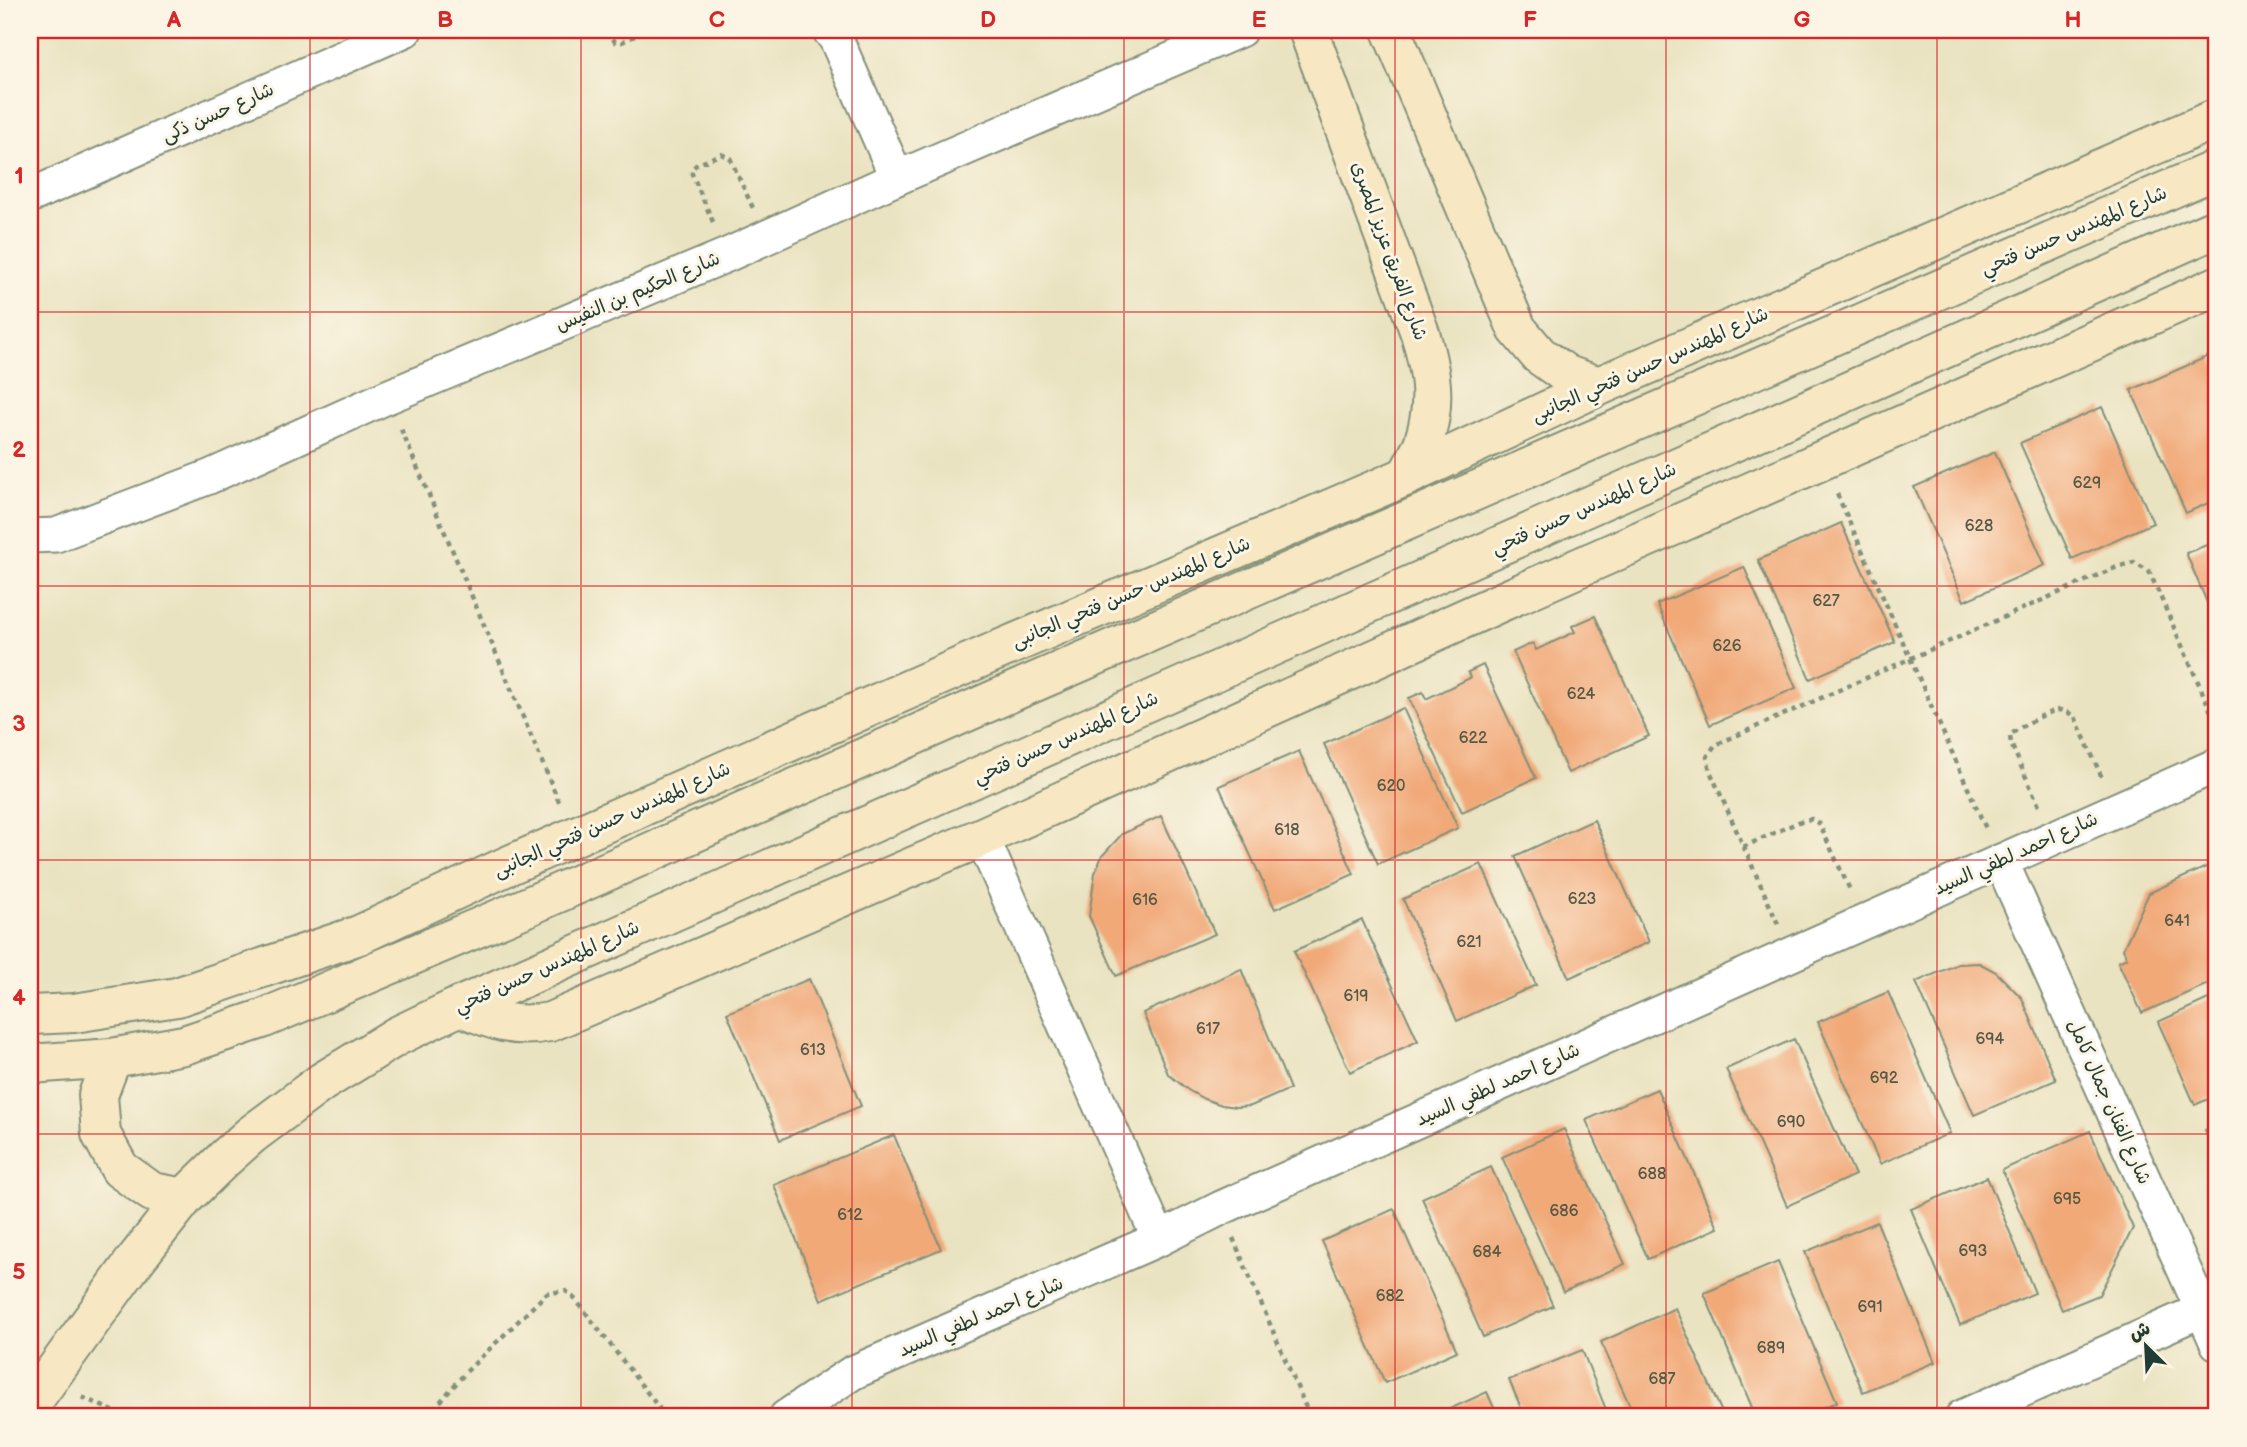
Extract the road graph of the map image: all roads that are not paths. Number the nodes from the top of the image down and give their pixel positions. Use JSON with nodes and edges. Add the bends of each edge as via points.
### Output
{"nodes":[{"id":1,"x":405,"y":30,"type":"edge"},
{"id":2,"x":829,"y":30,"type":"edge"},
{"id":3,"x":1240,"y":30,"type":"edge"},
{"id":4,"x":1308,"y":30,"type":"edge"},
{"id":5,"x":1391,"y":30,"type":"edge"},
{"id":6,"x":2217,"y":118,"type":"edge"},
{"id":7,"x":2117,"y":161,"type":"junction"},
{"id":8,"x":2217,"y":169,"type":"edge"},
{"id":9,"x":897,"y":178,"type":"junction"},
{"id":10,"x":30,"y":196,"type":"edge"},
{"id":11,"x":2136,"y":204,"type":"junction"},
{"id":12,"x":2217,"y":228,"type":"edge"},
{"id":13,"x":2217,"y":286,"type":"edge"},
{"id":14,"x":1599,"y":386,"type":"junction"},
{"id":15,"x":1407,"y":475,"type":"junction"},
{"id":16,"x":30,"y":536,"type":"edge"},
{"id":17,"x":1477,"y":556,"type":"junction"},
{"id":18,"x":1502,"y":602,"type":"junction"},
{"id":19,"x":994,"y":652,"type":"junction"},
{"id":20,"x":1012,"y":692,"type":"junction"},
{"id":21,"x":2217,"y":765,"type":"edge"},
{"id":22,"x":982,"y":837,"type":"junction"},
{"id":23,"x":2001,"y":861,"type":"junction"},
{"id":24,"x":505,"y":867,"type":"junction"},
{"id":25,"x":522,"y":909,"type":"junction"},
{"id":26,"x":460,"y":1006,"type":"junction"},
{"id":27,"x":30,"y":1015,"type":"edge"},
{"id":28,"x":112,"y":1058,"type":"junction"},
{"id":29,"x":30,"y":1064,"type":"edge"},
{"id":30,"x":184,"y":1198,"type":"junction"},
{"id":31,"x":1159,"y":1239,"type":"junction"},
{"id":32,"x":2203,"y":1310,"type":"junction"},
{"id":33,"x":2217,"y":1343,"type":"edge"},
{"id":34,"x":38,"y":1393,"type":"edge"},
{"id":35,"x":786,"y":1417,"type":"edge"},
{"id":36,"x":1962,"y":1417,"type":"edge"}],
"edges":[{"from":1,"to":10,"type":"street","name":"شارع حسن ذكى"},
{"from":2,"to":9,"type":"street"},
{"from":3,"to":9,"type":"street","name":"شارع الحكيم بن النفيس"},
{"from":4,"to":15,"type":"main road","name":"شارع الفريق عزيز المصرى","via":[[1430,369],[1432,406],[1424,442]]},
{"from":5,"to":14,"type":"main road","via":[[1517,329],[1539,355],[1567,375]]},
{"from":6,"to":7,"type":"main road","name":"شارع المهندس حسن فتحي الجانبى"},
{"from":7,"to":11,"type":"main road"},
{"from":7,"to":14,"type":"main road","name":"شارع المهندس حسن فتحي الجانبى"},
{"from":8,"to":11,"type":"main road","name":"شارع المهندس حسن فتحي"},
{"from":9,"to":16,"type":"street","name":"شارع الحكيم بن النفيس","via":[[209,477],[56,535]]},
{"from":11,"to":20,"type":"main road","name":"شارع المهندس حسن فتحي"},
{"from":12,"to":17,"type":"main road","name":"شارع المهندس حسن فتحي"},
{"from":13,"to":18,"type":"main road"},
{"from":14,"to":15,"type":"main road","name":"شارع المهندس حسن فتحي الجانبى"},
{"from":15,"to":19,"type":"main road","name":"شارع المهندس حسن فتحي الجانبى"},
{"from":17,"to":18,"type":"main road"},
{"from":17,"to":26,"type":"main road","name":"شارع المهندس حسن فتحي"},
{"from":18,"to":22,"type":"main road"},
{"from":19,"to":20,"type":"main road"},
{"from":19,"to":24,"type":"main road","name":"شارع المهندس حسن فتحي الجانبى"},
{"from":20,"to":25,"type":"main road","name":"شارع المهندس حسن فتحي"},
{"from":21,"to":23,"type":"street","name":"شارع احمد لطفي السيد"},
{"from":22,"to":26,"type":"main road","via":[[550,1022],[507,1024]]},
{"from":22,"to":31,"type":"street"},
{"from":23,"to":31,"type":"street","name":"شارع احمد لطفي السيد"},
{"from":23,"to":32,"type":"street","name":"شارع الفنان جمال كامل"},
{"from":24,"to":25,"type":"main road"},
{"from":24,"to":27,"type":"main road","name":"شارع المهندس حسن فتحي الجانبى","via":[[359,935],[177,998]]},
{"from":25,"to":28,"type":"main road","name":"شارع المهندس حسن فتحي","via":[[262,1019],[184,1045]]},
{"from":26,"to":30,"type":"main road","name":"شارع المهندس حسن فتحي","via":[[397,1036],[322,1082],[251,1135]]},
{"from":28,"to":29,"type":"main road","name":"شارع المهندس حسن فتحي"},
{"from":28,"to":30,"type":"main road","via":[[98,1095],[101,1134],[120,1169],[152,1192]]},
{"from":30,"to":34,"type":"main road","name":"شارع المهندس حسن فتحي"},
{"from":31,"to":35,"type":"street","name":"شارع احمد لطفي السيد","via":[[852,1373]]},
{"from":32,"to":33,"type":"street","name":"شارع الفنان جمال كامل"},
{"from":32,"to":36,"type":"street"}]}
